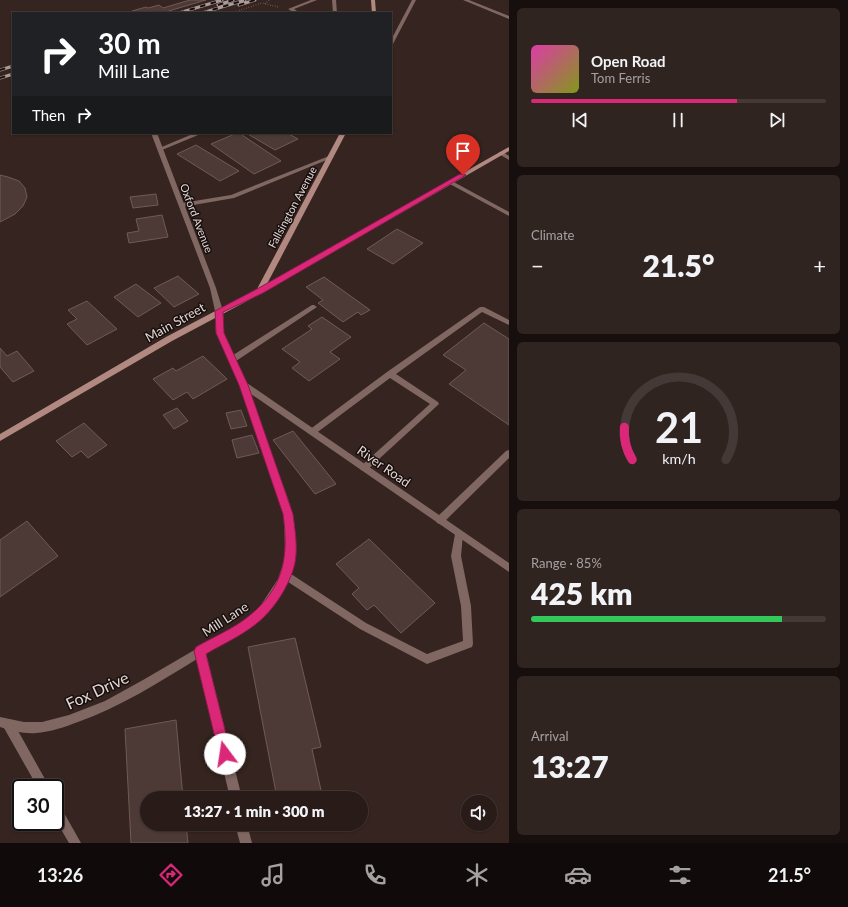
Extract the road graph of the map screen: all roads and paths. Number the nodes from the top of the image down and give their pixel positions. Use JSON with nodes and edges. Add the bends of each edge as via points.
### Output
{"nodes":[{"id":1,"x":269,"y":0,"type":"edge"},
{"id":2,"x":315,"y":0,"type":"edge"},
{"id":3,"x":334,"y":0,"type":"edge"},
{"id":4,"x":373,"y":0,"type":"edge"},
{"id":5,"x":414,"y":0,"type":"edge"},
{"id":6,"x":465,"y":0,"type":"edge"},
{"id":7,"x":265,"y":4,"type":"junction"},
{"id":8,"x":281,"y":9,"type":"dead end"},
{"id":9,"x":236,"y":12,"type":"edge"},
{"id":10,"x":296,"y":12,"type":"edge"},
{"id":11,"x":335,"y":12,"type":"edge"},
{"id":12,"x":374,"y":12,"type":"edge"},
{"id":13,"x":509,"y":18,"type":"edge"},
{"id":14,"x":392,"y":42,"type":"edge"},
{"id":15,"x":154,"y":134,"type":"edge"},
{"id":16,"x":198,"y":134,"type":"edge"},
{"id":17,"x":342,"y":134,"type":"edge"},
{"id":18,"x":160,"y":149,"type":"junction"},
{"id":19,"x":509,"y":149,"type":"edge"},
{"id":20,"x":501,"y":153,"type":"junction"},
{"id":21,"x":331,"y":156,"type":"junction"},
{"id":22,"x":509,"y":158,"type":"edge"},
{"id":23,"x":450,"y":182,"type":"junction"},
{"id":24,"x":182,"y":206,"type":"junction"},
{"id":25,"x":509,"y":214,"type":"edge"},
{"id":26,"x":260,"y":291,"type":"junction"},
{"id":27,"x":314,"y":307,"type":"dead end"},
{"id":28,"x":219,"y":311,"type":"junction"},
{"id":29,"x":509,"y":323,"type":"edge"},
{"id":30,"x":233,"y":359,"type":"junction"},
{"id":31,"x":390,"y":374,"type":"junction"},
{"id":32,"x":244,"y":385,"type":"junction"},
{"id":33,"x":312,"y":432,"type":"junction"},
{"id":34,"x":0,"y":438,"type":"edge"},
{"id":35,"x":509,"y":453,"type":"edge"},
{"id":36,"x":364,"y":468,"type":"junction"},
{"id":37,"x":440,"y":520,"type":"junction"},
{"id":38,"x":459,"y":534,"type":"junction"},
{"id":39,"x":509,"y":568,"type":"edge"},
{"id":40,"x":286,"y":574,"type":"junction"},
{"id":41,"x":200,"y":651,"type":"junction"},
{"id":42,"x":4,"y":723,"type":"edge"},
{"id":43,"x":38,"y":779,"type":"edge"},
{"id":44,"x":234,"y":791,"type":"edge"},
{"id":45,"x":64,"y":824,"type":"edge"},
{"id":46,"x":243,"y":831,"type":"edge"},
{"id":47,"x":75,"y":843,"type":"edge"},
{"id":48,"x":246,"y":843,"type":"edge"}],
"edges":[{"from":1,"to":7,"type":"path"},
{"from":2,"to":10,"type":"street","via":[[290,9]]},
{"from":3,"to":11,"type":"street"},
{"from":4,"to":12,"type":"main road"},
{"from":5,"to":14,"type":"street"},
{"from":6,"to":13,"type":"street"},
{"from":7,"to":8,"type":"path"},
{"from":7,"to":9,"type":"path"},
{"from":15,"to":18,"type":"street","name":"Oxford Avenue"},
{"from":16,"to":18,"type":"street"},
{"from":17,"to":21,"type":"main road","name":"Fallsington Avenue"},
{"from":18,"to":24,"type":"street","name":"Oxford Avenue"},
{"from":19,"to":20,"type":"main road","name":"Main Street"},
{"from":20,"to":22,"type":"street"},
{"from":20,"to":23,"type":"main road","name":"Main Street"},
{"from":21,"to":24,"type":"street","via":[[232,197]]},
{"from":21,"to":26,"type":"main road","name":"Fallsington Avenue"},
{"from":23,"to":25,"type":"street"},
{"from":23,"to":26,"type":"main road","name":"Main Street"},
{"from":24,"to":28,"type":"street","name":"Oxford Avenue"},
{"from":26,"to":28,"type":"main road","name":"Main Street"},
{"from":27,"to":30,"type":"street"},
{"from":28,"to":30,"type":"street","name":"Mill Lane","via":[[219,329]]},
{"from":28,"to":34,"type":"main road","name":"Main Street"},
{"from":29,"to":31,"type":"street","via":[[482,309]]},
{"from":30,"to":32,"type":"street","name":"Mill Lane"},
{"from":31,"to":33,"type":"street"},
{"from":31,"to":36,"type":"street","via":[[435,404]]},
{"from":32,"to":33,"type":"street","name":"River Road"},
{"from":32,"to":40,"type":"street","name":"Mill Lane","via":[[288,514],[291,536]]},
{"from":33,"to":36,"type":"street","name":"River Road"},
{"from":35,"to":37,"type":"street"},
{"from":36,"to":37,"type":"street","name":"River Road"},
{"from":37,"to":38,"type":"street","name":"River Road"},
{"from":38,"to":39,"type":"street","name":"River Road"},
{"from":38,"to":40,"type":"street","via":[[456,556],[466,606],[468,644],[427,659],[363,626]]},
{"from":40,"to":41,"type":"street","name":"Mill Lane","via":[[268,605],[252,620]]},
{"from":41,"to":42,"type":"street","name":"Fox Drive","via":[[141,687],[77,719],[46,727],[21,728]]},
{"from":41,"to":44,"type":"street","name":"Mill Lane"},
{"from":42,"to":43,"type":"street"},
{"from":45,"to":47,"type":"street"},
{"from":46,"to":48,"type":"street"}]}
